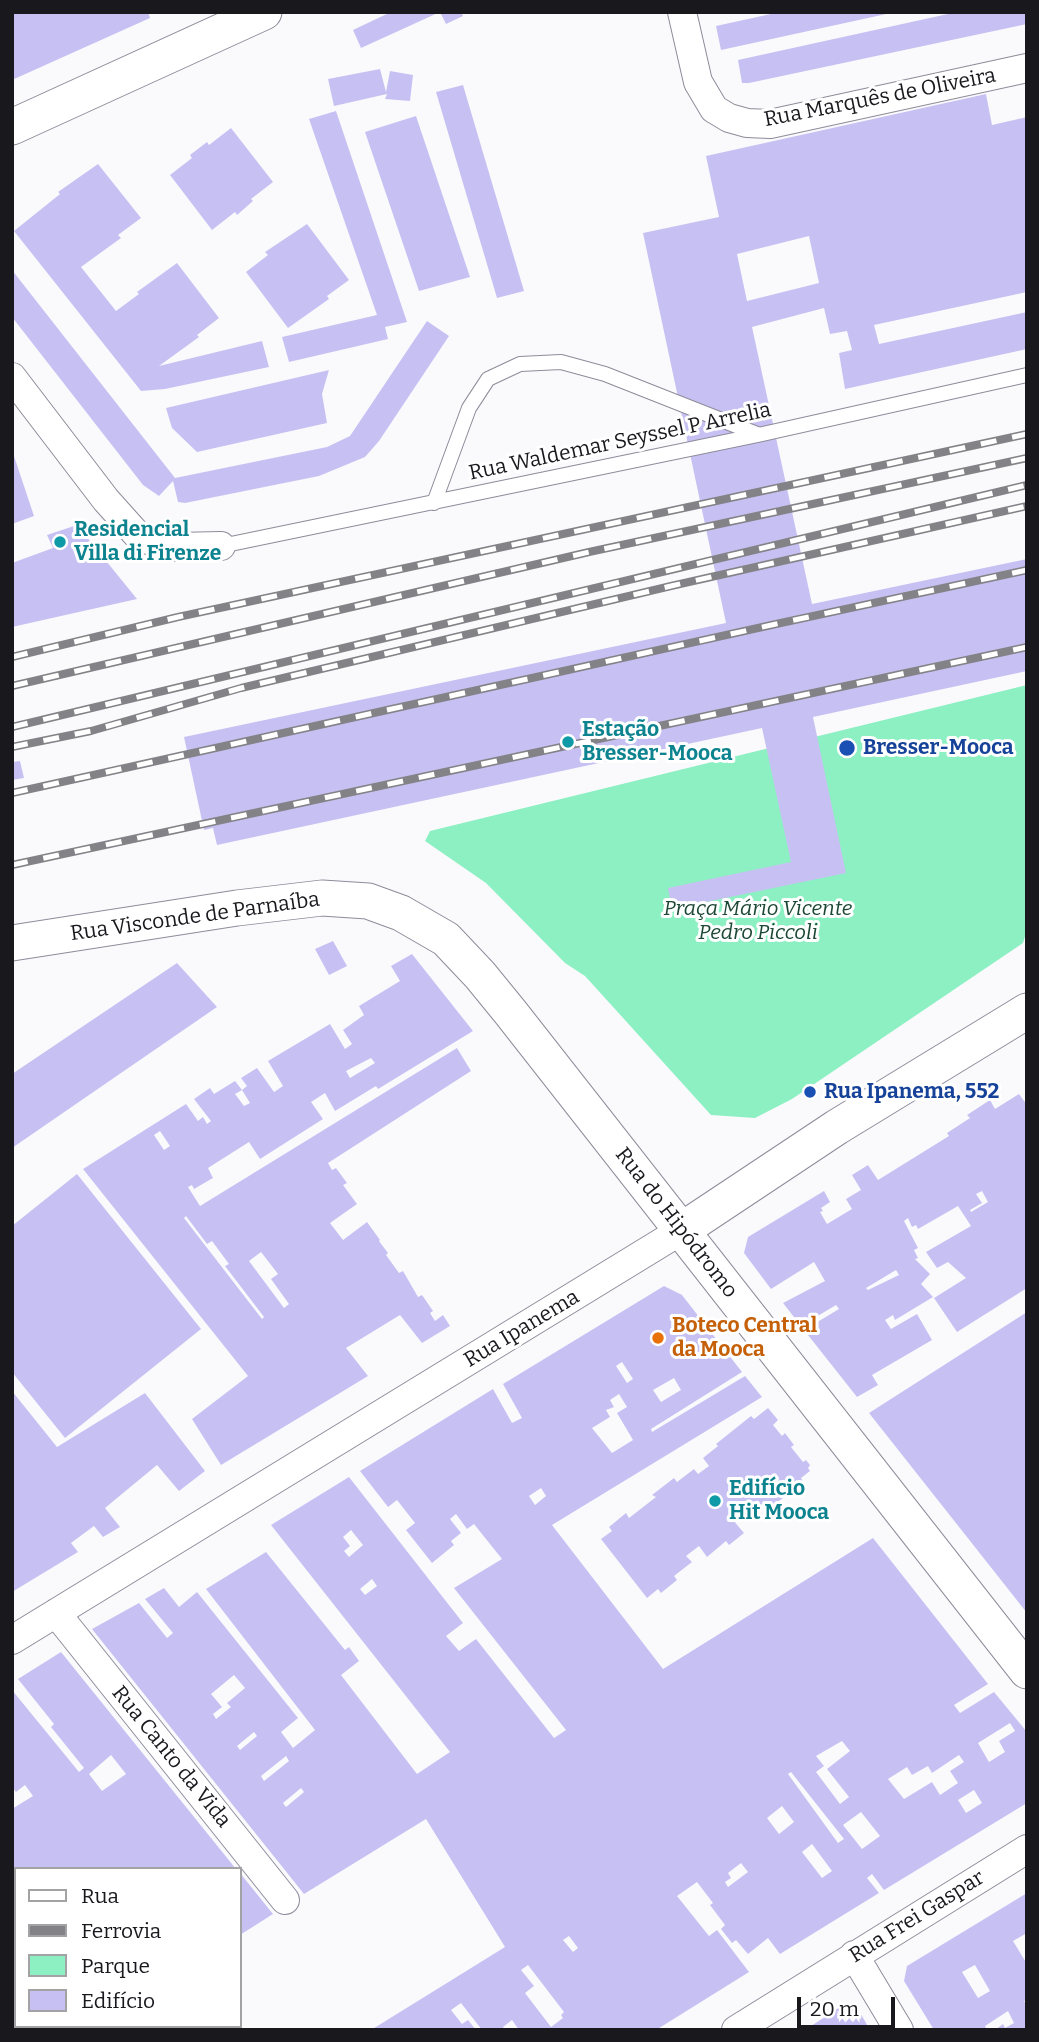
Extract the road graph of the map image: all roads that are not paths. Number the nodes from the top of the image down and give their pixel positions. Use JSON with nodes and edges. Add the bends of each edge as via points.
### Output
{"nodes":[{"id":1,"x":264,"y":12,"type":"edge"},
{"id":2,"x":682,"y":12,"type":"edge"},
{"id":3,"x":1027,"y":68,"type":"edge"},
{"id":4,"x":12,"y":127,"type":"edge"},
{"id":5,"x":1027,"y":375,"type":"edge"},
{"id":6,"x":12,"y":377,"type":"edge"},
{"id":7,"x":758,"y":435,"type":"junction"},
{"id":8,"x":434,"y":503,"type":"junction"},
{"id":9,"x":221,"y":546,"type":"joint"},
{"id":10,"x":12,"y":943,"type":"edge"},
{"id":11,"x":480,"y":975,"type":"joint"},
{"id":12,"x":1027,"y":1011,"type":"edge"},
{"id":13,"x":682,"y":1230,"type":"junction"},
{"id":14,"x":56,"y":1613,"type":"junction"},
{"id":15,"x":12,"y":1640,"type":"edge"},
{"id":16,"x":1027,"y":1671,"type":"edge"},
{"id":17,"x":1027,"y":1849,"type":"edge"},
{"id":18,"x":285,"y":1900,"type":"dead end"},
{"id":19,"x":855,"y":1955,"type":"junction"},
{"id":20,"x":736,"y":2030,"type":"edge"},
{"id":21,"x":899,"y":2030,"type":"edge"}],
"edges":[{"from":1,"to":4,"type":"street"},
{"from":2,"to":3,"type":"street","name":"Rua Marquês de Oliveira","via":[[698,82],[714,109],[747,123],[770,124]]},
{"from":5,"to":7,"type":"lane","name":"Rua Waldemar Seyssel P Arrelia"},
{"from":6,"to":9,"type":"street","via":[[140,538],[176,547]]},
{"from":7,"to":8,"type":"lane","name":"Rua Waldemar Seyssel P Arrelia"},
{"from":7,"to":8,"type":"lane","via":[[605,374],[561,362],[520,363],[488,379],[469,408]]},
{"from":8,"to":9,"type":"lane","name":"Rua Waldemar Seyssel P Arrelia"},
{"from":10,"to":11,"type":"street","name":"Rua Visconde de Parnaíba","via":[[321,898],[368,901],[401,913],[446,939]]},
{"from":11,"to":13,"type":"street","name":"Rua do Hipódromo"},
{"from":12,"to":13,"type":"street","name":"Rua Ipanema","via":[[837,1127]]},
{"from":13,"to":14,"type":"street","name":"Rua Ipanema"},
{"from":13,"to":16,"type":"street","name":"Rua do Hipódromo"},
{"from":14,"to":15,"type":"street","name":"Rua Ipanema"},
{"from":14,"to":18,"type":"street","name":"Rua Canto da Vida"},
{"from":17,"to":19,"type":"street","name":"Rua Frei Gaspar"},
{"from":19,"to":20,"type":"street","name":"Rua Frei Gaspar"},
{"from":19,"to":21,"type":"street"}]}
